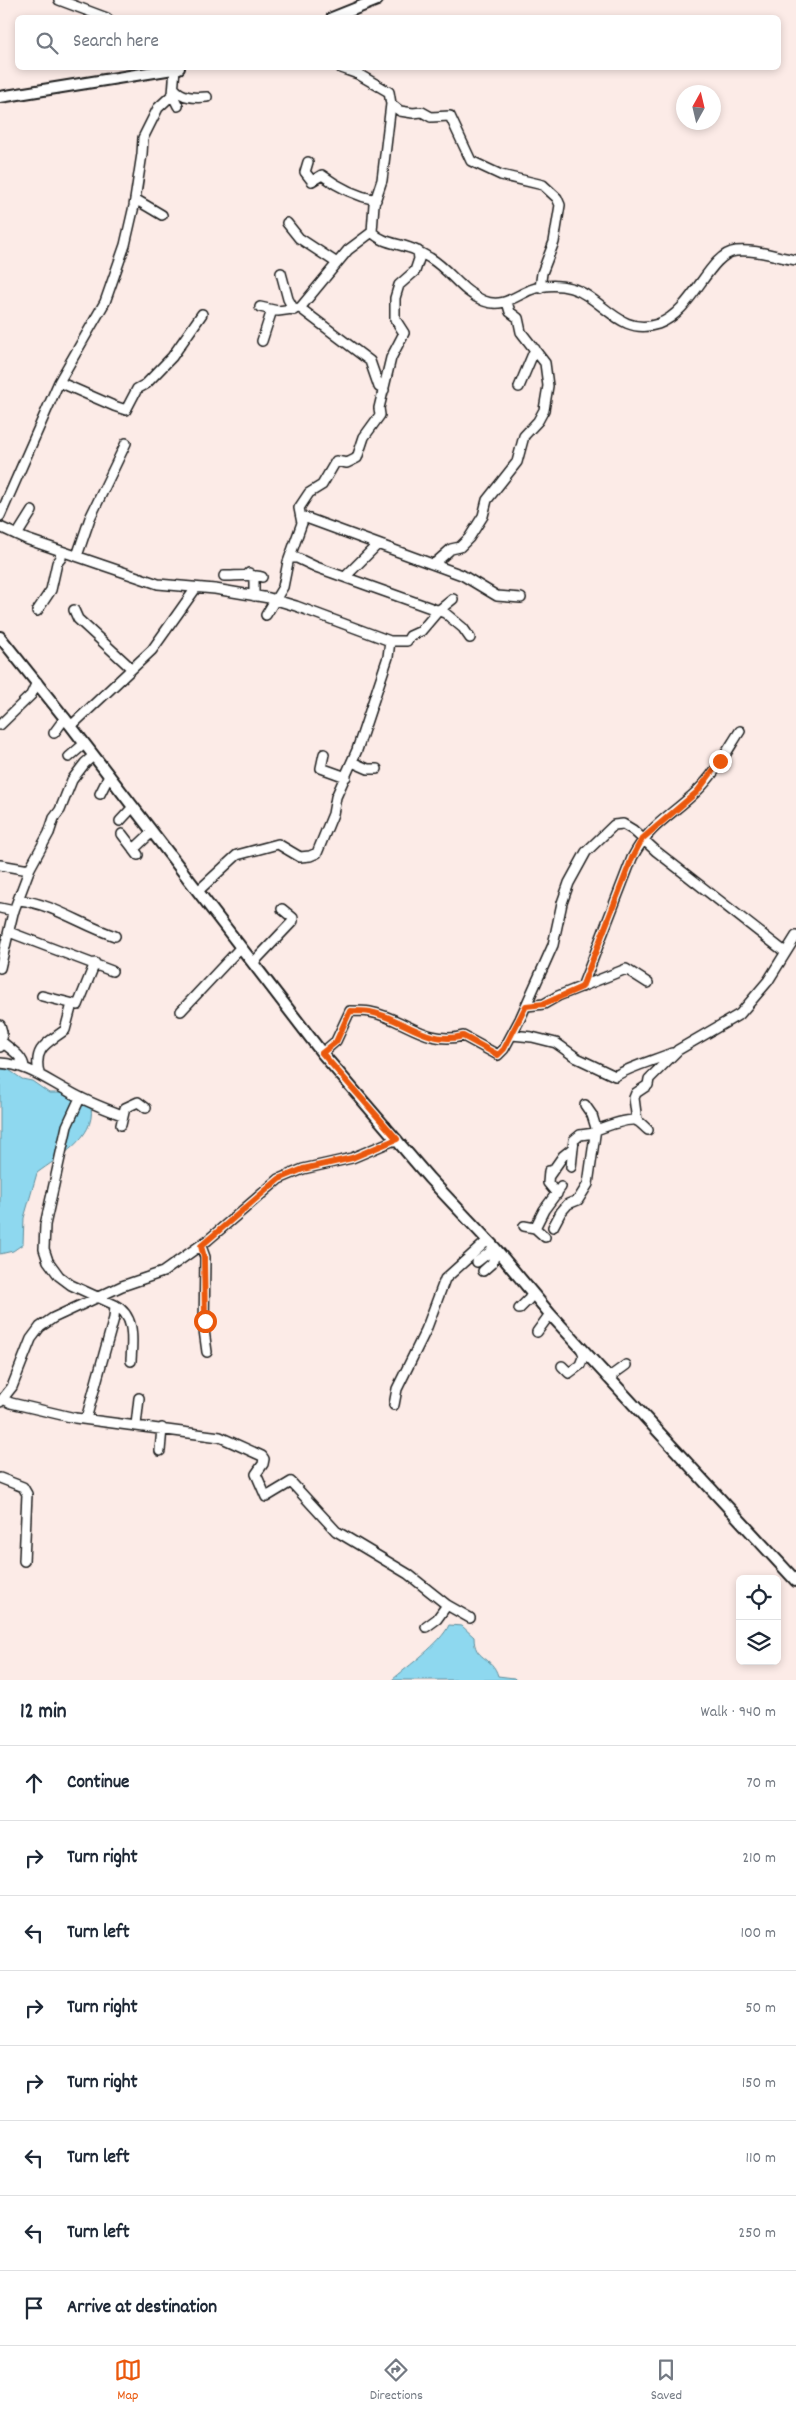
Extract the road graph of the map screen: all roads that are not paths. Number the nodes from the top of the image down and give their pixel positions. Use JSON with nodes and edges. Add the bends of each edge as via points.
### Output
{"nodes":[{"id":1,"x":59,"y":0,"type":"edge"},
{"id":2,"x":372,"y":1,"type":"edge"},
{"id":3,"x":99,"y":15,"type":"edge"},
{"id":4,"x":339,"y":15,"type":"edge"},
{"id":5,"x":163,"y":70,"type":"edge"},
{"id":6,"x":175,"y":70,"type":"edge"},
{"id":7,"x":347,"y":70,"type":"edge"},
{"id":8,"x":174,"y":88,"type":"junction"},
{"id":9,"x":0,"y":97,"type":"edge"},
{"id":10,"x":207,"y":97,"type":"dead end"},
{"id":11,"x":391,"y":104,"type":"junction"},
{"id":12,"x":178,"y":106,"type":"dead end"},
{"id":13,"x":308,"y":162,"type":"dead end"},
{"id":14,"x":135,"y":199,"type":"junction"},
{"id":15,"x":376,"y":200,"type":"junction"},
{"id":16,"x":162,"y":215,"type":"dead end"},
{"id":17,"x":287,"y":223,"type":"dead end"},
{"id":18,"x":372,"y":232,"type":"junction"},
{"id":19,"x":418,"y":251,"type":"junction"},
{"id":20,"x":796,"y":260,"type":"edge"},
{"id":21,"x":337,"y":263,"type":"junction"},
{"id":22,"x":281,"y":273,"type":"dead end"},
{"id":23,"x":540,"y":288,"type":"junction"},
{"id":24,"x":507,"y":302,"type":"junction"},
{"id":25,"x":260,"y":308,"type":"dead end"},
{"id":26,"x":297,"y":309,"type":"junction"},
{"id":27,"x":272,"y":310,"type":"junction"},
{"id":28,"x":202,"y":314,"type":"dead end"},
{"id":29,"x":262,"y":342,"type":"dead end"},
{"id":30,"x":535,"y":349,"type":"junction"},
{"id":31,"x":59,"y":382,"type":"junction"},
{"id":32,"x":519,"y":387,"type":"dead end"},
{"id":33,"x":384,"y":390,"type":"junction"},
{"id":34,"x":126,"y":443,"type":"dead end"},
{"id":35,"x":32,"y":511,"type":"dead end"},
{"id":36,"x":0,"y":516,"type":"edge"},
{"id":37,"x":301,"y":516,"type":"junction"},
{"id":38,"x":0,"y":528,"type":"edge"},
{"id":39,"x":18,"y":535,"type":"junction"},
{"id":40,"x":377,"y":545,"type":"junction"},
{"id":41,"x":60,"y":551,"type":"junction"},
{"id":42,"x":77,"y":556,"type":"junction"},
{"id":43,"x":291,"y":558,"type":"junction"},
{"id":44,"x":434,"y":564,"type":"junction"},
{"id":45,"x":249,"y":573,"type":"junction"},
{"id":46,"x":224,"y":576,"type":"dead end"},
{"id":47,"x":344,"y":577,"type":"junction"},
{"id":48,"x":262,"y":578,"type":"dead end"},
{"id":49,"x":196,"y":588,"type":"junction"},
{"id":50,"x":254,"y":596,"type":"junction"},
{"id":51,"x":521,"y":598,"type":"dead end"},
{"id":52,"x":453,"y":599,"type":"dead end"},
{"id":53,"x":274,"y":600,"type":"junction"},
{"id":54,"x":74,"y":610,"type":"dead end"},
{"id":55,"x":438,"y":610,"type":"junction"},
{"id":56,"x":37,"y":611,"type":"dead end"},
{"id":57,"x":266,"y":616,"type":"dead end"},
{"id":58,"x":0,"y":637,"type":"edge"},
{"id":59,"x":470,"y":638,"type":"dead end"},
{"id":60,"x":390,"y":641,"type":"junction"},
{"id":61,"x":131,"y":668,"type":"junction"},
{"id":62,"x":37,"y":682,"type":"junction"},
{"id":63,"x":68,"y":722,"type":"junction"},
{"id":64,"x":0,"y":725,"type":"edge"},
{"id":65,"x":740,"y":731,"type":"dead end"},
{"id":66,"x":54,"y":733,"type":"dead end"},
{"id":67,"x":84,"y":744,"type":"junction"},
{"id":68,"x":324,"y":754,"type":"dead end"},
{"id":69,"x":69,"y":756,"type":"dead end"},
{"id":70,"x":94,"y":756,"type":"junction"},
{"id":71,"x":352,"y":762,"type":"junction"},
{"id":72,"x":377,"y":769,"type":"dead end"},
{"id":73,"x":108,"y":776,"type":"junction"},
{"id":74,"x":346,"y":777,"type":"junction"},
{"id":75,"x":100,"y":794,"type":"dead end"},
{"id":76,"x":132,"y":808,"type":"junction"},
{"id":77,"x":120,"y":821,"type":"dead end"},
{"id":78,"x":152,"y":832,"type":"junction"},
{"id":79,"x":122,"y":834,"type":"dead end"},
{"id":80,"x":642,"y":839,"type":"junction"},
{"id":81,"x":0,"y":865,"type":"edge"},
{"id":82,"x":29,"y":870,"type":"junction"},
{"id":83,"x":198,"y":891,"type":"junction"},
{"id":84,"x":19,"y":900,"type":"junction"},
{"id":85,"x":0,"y":908,"type":"edge"},
{"id":86,"x":282,"y":909,"type":"dead end"},
{"id":87,"x":14,"y":911,"type":"junction"},
{"id":88,"x":8,"y":932,"type":"junction"},
{"id":89,"x":115,"y":936,"type":"dead end"},
{"id":90,"x":796,"y":936,"type":"edge"},
{"id":91,"x":240,"y":948,"type":"junction"},
{"id":92,"x":785,"y":952,"type":"junction"},
{"id":93,"x":95,"y":963,"type":"junction"},
{"id":94,"x":253,"y":964,"type":"junction"},
{"id":95,"x":0,"y":968,"type":"edge"},
{"id":96,"x":112,"y":971,"type":"dead end"},
{"id":97,"x":648,"y":983,"type":"dead end"},
{"id":98,"x":582,"y":987,"type":"junction"},
{"id":99,"x":42,"y":996,"type":"dead end"},
{"id":100,"x":72,"y":1004,"type":"junction"},
{"id":101,"x":526,"y":1006,"type":"junction"},
{"id":102,"x":181,"y":1011,"type":"dead end"},
{"id":103,"x":0,"y":1024,"type":"edge"},
{"id":104,"x":512,"y":1035,"type":"junction"},
{"id":105,"x":1,"y":1045,"type":"edge"},
{"id":106,"x":678,"y":1050,"type":"junction"},
{"id":107,"x":322,"y":1053,"type":"junction"},
{"id":108,"x":0,"y":1064,"type":"edge"},
{"id":109,"x":24,"y":1067,"type":"junction"},
{"id":110,"x":39,"y":1073,"type":"junction"},
{"id":111,"x":80,"y":1098,"type":"junction"},
{"id":112,"x":585,"y":1105,"type":"dead end"},
{"id":113,"x":146,"y":1108,"type":"dead end"},
{"id":114,"x":122,"y":1115,"type":"junction"},
{"id":115,"x":637,"y":1120,"type":"junction"},
{"id":116,"x":121,"y":1125,"type":"dead end"},
{"id":117,"x":648,"y":1130,"type":"dead end"},
{"id":118,"x":596,"y":1131,"type":"junction"},
{"id":119,"x":397,"y":1139,"type":"junction"},
{"id":120,"x":573,"y":1148,"type":"junction"},
{"id":121,"x":571,"y":1167,"type":"dead end"},
{"id":122,"x":524,"y":1226,"type":"dead end"},
{"id":123,"x":553,"y":1227,"type":"dead end"},
{"id":124,"x":535,"y":1228,"type":"junction"},
{"id":125,"x":545,"y":1237,"type":"dead end"},
{"id":126,"x":201,"y":1246,"type":"junction"},
{"id":127,"x":491,"y":1247,"type":"junction"},
{"id":128,"x":477,"y":1262,"type":"dead end"},
{"id":129,"x":482,"y":1271,"type":"dead end"},
{"id":130,"x":532,"y":1293,"type":"junction"},
{"id":131,"x":97,"y":1297,"type":"junction"},
{"id":132,"x":116,"y":1305,"type":"junction"},
{"id":133,"x":519,"y":1309,"type":"dead end"},
{"id":134,"x":550,"y":1314,"type":"junction"},
{"id":135,"x":537,"y":1332,"type":"dead end"},
{"id":136,"x":580,"y":1346,"type":"junction"},
{"id":137,"x":207,"y":1352,"type":"dead end"},
{"id":138,"x":131,"y":1361,"type":"dead end"},
{"id":139,"x":626,"y":1365,"type":"dead end"},
{"id":140,"x":562,"y":1366,"type":"dead end"},
{"id":141,"x":608,"y":1378,"type":"junction"},
{"id":142,"x":139,"y":1398,"type":"dead end"},
{"id":143,"x":1,"y":1401,"type":"edge"},
{"id":144,"x":394,"y":1405,"type":"dead end"},
{"id":145,"x":86,"y":1419,"type":"junction"},
{"id":146,"x":136,"y":1425,"type":"junction"},
{"id":147,"x":162,"y":1428,"type":"junction"},
{"id":148,"x":160,"y":1451,"type":"dead end"},
{"id":149,"x":0,"y":1478,"type":"edge"},
{"id":150,"x":24,"y":1561,"type":"dead end"},
{"id":151,"x":796,"y":1580,"type":"edge"},
{"id":152,"x":448,"y":1605,"type":"junction"},
{"id":153,"x":470,"y":1618,"type":"dead end"},
{"id":154,"x":426,"y":1627,"type":"dead end"}],
"edges":[{"from":1,"to":3,"type":"street"},
{"from":2,"to":4,"type":"street"},
{"from":5,"to":9,"type":"street"},
{"from":6,"to":8,"type":"street"},
{"from":7,"to":11,"type":"street","via":[[384,88],[389,92]]},
{"from":8,"to":10,"type":"street","via":[[179,94]]},
{"from":8,"to":12,"type":"street"},
{"from":8,"to":14,"type":"street","via":[[173,94],[158,108],[143,138]]},
{"from":11,"to":15,"type":"street","via":[[382,180]]},
{"from":11,"to":23,"type":"street","via":[[400,111],[413,114],[450,116],[471,161],[501,175],[543,185],[557,198],[560,205],[554,242]]},
{"from":13,"to":15,"type":"street","via":[[305,172],[312,181],[322,175],[345,189]]},
{"from":14,"to":16,"type":"street"},
{"from":14,"to":31,"type":"street","via":[[125,245],[105,302]]},
{"from":15,"to":18,"type":"street"},
{"from":17,"to":21,"type":"street","via":[[299,238]]},
{"from":18,"to":19,"type":"street","via":[[389,242]]},
{"from":18,"to":21,"type":"street"},
{"from":19,"to":24,"type":"street","via":[[472,295],[485,302]]},
{"from":19,"to":33,"type":"street","via":[[415,271],[398,285],[395,319],[404,333],[391,358]]},
{"from":20,"to":23,"type":"street","via":[[765,252],[735,251],[722,256],[677,314],[658,324],[640,327],[623,323],[572,288],[553,284]]},
{"from":21,"to":26,"type":"street"},
{"from":22,"to":26,"type":"street","via":[[288,299]]},
{"from":23,"to":24,"type":"street"},
{"from":24,"to":30,"type":"street","via":[[510,312],[518,318],[521,332]]},
{"from":25,"to":27,"type":"street"},
{"from":26,"to":27,"type":"street"},
{"from":26,"to":33,"type":"street","via":[[370,361],[378,387]]},
{"from":27,"to":29,"type":"street"},
{"from":28,"to":31,"type":"street","via":[[172,357],[146,384],[137,388],[126,410]]},
{"from":30,"to":32,"type":"street"},
{"from":30,"to":44,"type":"street","via":[[545,363],[548,386],[544,410],[524,436],[518,462],[487,500],[483,516],[469,538]]},
{"from":31,"to":36,"type":"street"},
{"from":33,"to":37,"type":"street","via":[[380,415],[364,437],[357,458],[347,463],[336,461],[322,485],[310,493],[299,508]]},
{"from":34,"to":42,"type":"street","via":[[90,518]]},
{"from":35,"to":39,"type":"street"},
{"from":37,"to":40,"type":"street"},
{"from":37,"to":43,"type":"street","via":[[302,523]]},
{"from":38,"to":39,"type":"street"},
{"from":39,"to":41,"type":"street"},
{"from":40,"to":44,"type":"street"},
{"from":40,"to":47,"type":"street"},
{"from":41,"to":42,"type":"street"},
{"from":41,"to":56,"type":"street","via":[[61,558],[56,563],[51,590]]},
{"from":42,"to":49,"type":"street","via":[[158,584]]},
{"from":43,"to":47,"type":"street"},
{"from":43,"to":53,"type":"street","via":[[283,587]]},
{"from":44,"to":51,"type":"street","via":[[462,575],[496,596]]},
{"from":45,"to":46,"type":"street","via":[[247,577]]},
{"from":45,"to":48,"type":"street"},
{"from":45,"to":50,"type":"street","via":[[254,579]]},
{"from":47,"to":55,"type":"street"},
{"from":49,"to":50,"type":"street"},
{"from":49,"to":61,"type":"street","via":[[152,650]]},
{"from":50,"to":53,"type":"street"},
{"from":52,"to":55,"type":"street"},
{"from":53,"to":57,"type":"street"},
{"from":53,"to":60,"type":"street"},
{"from":54,"to":61,"type":"street","via":[[78,619]]},
{"from":55,"to":59,"type":"street","via":[[453,619]]},
{"from":55,"to":60,"type":"street","via":[[407,641]]},
{"from":58,"to":62,"type":"street"},
{"from":60,"to":71,"type":"street","via":[[388,657]]},
{"from":61,"to":63,"type":"street"},
{"from":62,"to":63,"type":"street"},
{"from":62,"to":64,"type":"street","via":[[31,694]]},
{"from":63,"to":66,"type":"street"},
{"from":63,"to":67,"type":"street"},
{"from":65,"to":80,"type":"street","via":[[697,792]]},
{"from":67,"to":69,"type":"street"},
{"from":67,"to":70,"type":"street"},
{"from":68,"to":74,"type":"street","via":[[321,768]]},
{"from":70,"to":73,"type":"street"},
{"from":70,"to":82,"type":"street","via":[[84,763],[72,780]]},
{"from":71,"to":72,"type":"street"},
{"from":71,"to":74,"type":"street"},
{"from":73,"to":75,"type":"street"},
{"from":73,"to":76,"type":"street"},
{"from":74,"to":83,"type":"street","via":[[315,854],[300,857],[278,844],[242,853]]},
{"from":76,"to":77,"type":"street"},
{"from":76,"to":78,"type":"street"},
{"from":78,"to":79,"type":"street","via":[[136,852]]},
{"from":78,"to":83,"type":"street"},
{"from":80,"to":92,"type":"street"},
{"from":80,"to":98,"type":"street"},
{"from":80,"to":101,"type":"street","via":[[623,824],[614,825],[586,852],[569,883],[552,945]]},
{"from":81,"to":82,"type":"street"},
{"from":82,"to":84,"type":"street"},
{"from":83,"to":91,"type":"street"},
{"from":84,"to":87,"type":"street"},
{"from":84,"to":89,"type":"street","via":[[70,915]]},
{"from":85,"to":87,"type":"street"},
{"from":86,"to":94,"type":"street","via":[[294,921]]},
{"from":87,"to":88,"type":"street"},
{"from":88,"to":93,"type":"street"},
{"from":88,"to":95,"type":"street"},
{"from":90,"to":92,"type":"street"},
{"from":91,"to":94,"type":"street"},
{"from":91,"to":102,"type":"street"},
{"from":92,"to":106,"type":"street","via":[[768,981],[740,1014]]},
{"from":93,"to":96,"type":"street"},
{"from":93,"to":100,"type":"street","via":[[81,1002]]},
{"from":94,"to":107,"type":"street"},
{"from":97,"to":98,"type":"street","via":[[626,969]]},
{"from":98,"to":101,"type":"street","via":[[544,1004]]},
{"from":99,"to":100,"type":"street"},
{"from":100,"to":110,"type":"street","via":[[65,1030],[48,1040],[36,1059]]},
{"from":101,"to":104,"type":"street"},
{"from":103,"to":105,"type":"street"},
{"from":104,"to":106,"type":"street","via":[[556,1043],[577,1058],[615,1076],[642,1062],[653,1061]]},
{"from":104,"to":107,"type":"street","via":[[498,1055],[463,1036],[449,1040],[436,1038],[371,1012],[350,1011],[336,1042]]},
{"from":105,"to":109,"type":"street","via":[[16,1053]]},
{"from":106,"to":115,"type":"street","via":[[649,1079],[648,1085],[636,1093]]},
{"from":107,"to":119,"type":"street"},
{"from":108,"to":109,"type":"street"},
{"from":109,"to":110,"type":"street"},
{"from":110,"to":111,"type":"street"},
{"from":111,"to":114,"type":"street"},
{"from":111,"to":131,"type":"street","via":[[66,1126],[42,1240],[48,1261],[59,1276]]},
{"from":112,"to":118,"type":"street","via":[[592,1115]]},
{"from":113,"to":114,"type":"street","via":[[138,1102],[125,1108]]},
{"from":114,"to":116,"type":"street"},
{"from":115,"to":117,"type":"street"},
{"from":115,"to":118,"type":"street","via":[[615,1123]]},
{"from":118,"to":120,"type":"street","via":[[580,1135],[574,1140]]},
{"from":118,"to":123,"type":"street","via":[[588,1184],[578,1200],[565,1208]]},
{"from":119,"to":126,"type":"street","via":[[352,1158],[303,1169],[279,1179]]},
{"from":119,"to":127,"type":"street"},
{"from":120,"to":121,"type":"street"},
{"from":120,"to":124,"type":"street","via":[[549,1173],[548,1183],[559,1191]]},
{"from":122,"to":124,"type":"street"},
{"from":124,"to":125,"type":"street"},
{"from":126,"to":131,"type":"street","via":[[164,1272]]},
{"from":126,"to":137,"type":"street"},
{"from":127,"to":128,"type":"street"},
{"from":127,"to":129,"type":"street","via":[[495,1255]]},
{"from":127,"to":130,"type":"street"},
{"from":127,"to":144,"type":"street","via":[[444,1279]]},
{"from":130,"to":133,"type":"street"},
{"from":130,"to":134,"type":"street"},
{"from":131,"to":132,"type":"street"},
{"from":131,"to":143,"type":"street","via":[[40,1327],[31,1339],[12,1387]]},
{"from":132,"to":138,"type":"street","via":[[130,1324]]},
{"from":132,"to":145,"type":"street"},
{"from":134,"to":135,"type":"street"},
{"from":134,"to":136,"type":"street"},
{"from":136,"to":140,"type":"street","via":[[584,1355],[580,1365],[569,1373]]},
{"from":136,"to":141,"type":"street"},
{"from":139,"to":141,"type":"street"},
{"from":141,"to":151,"type":"street"},
{"from":142,"to":146,"type":"street"},
{"from":143,"to":145,"type":"street"},
{"from":145,"to":146,"type":"street"},
{"from":146,"to":147,"type":"street"},
{"from":147,"to":148,"type":"street"},
{"from":147,"to":152,"type":"street","via":[[220,1437],[262,1456],[264,1464],[256,1474],[266,1497],[291,1482],[336,1531],[408,1574]]},
{"from":149,"to":150,"type":"street","via":[[24,1487],[27,1494]]},
{"from":152,"to":153,"type":"street"},
{"from":152,"to":154,"type":"street"}]}
